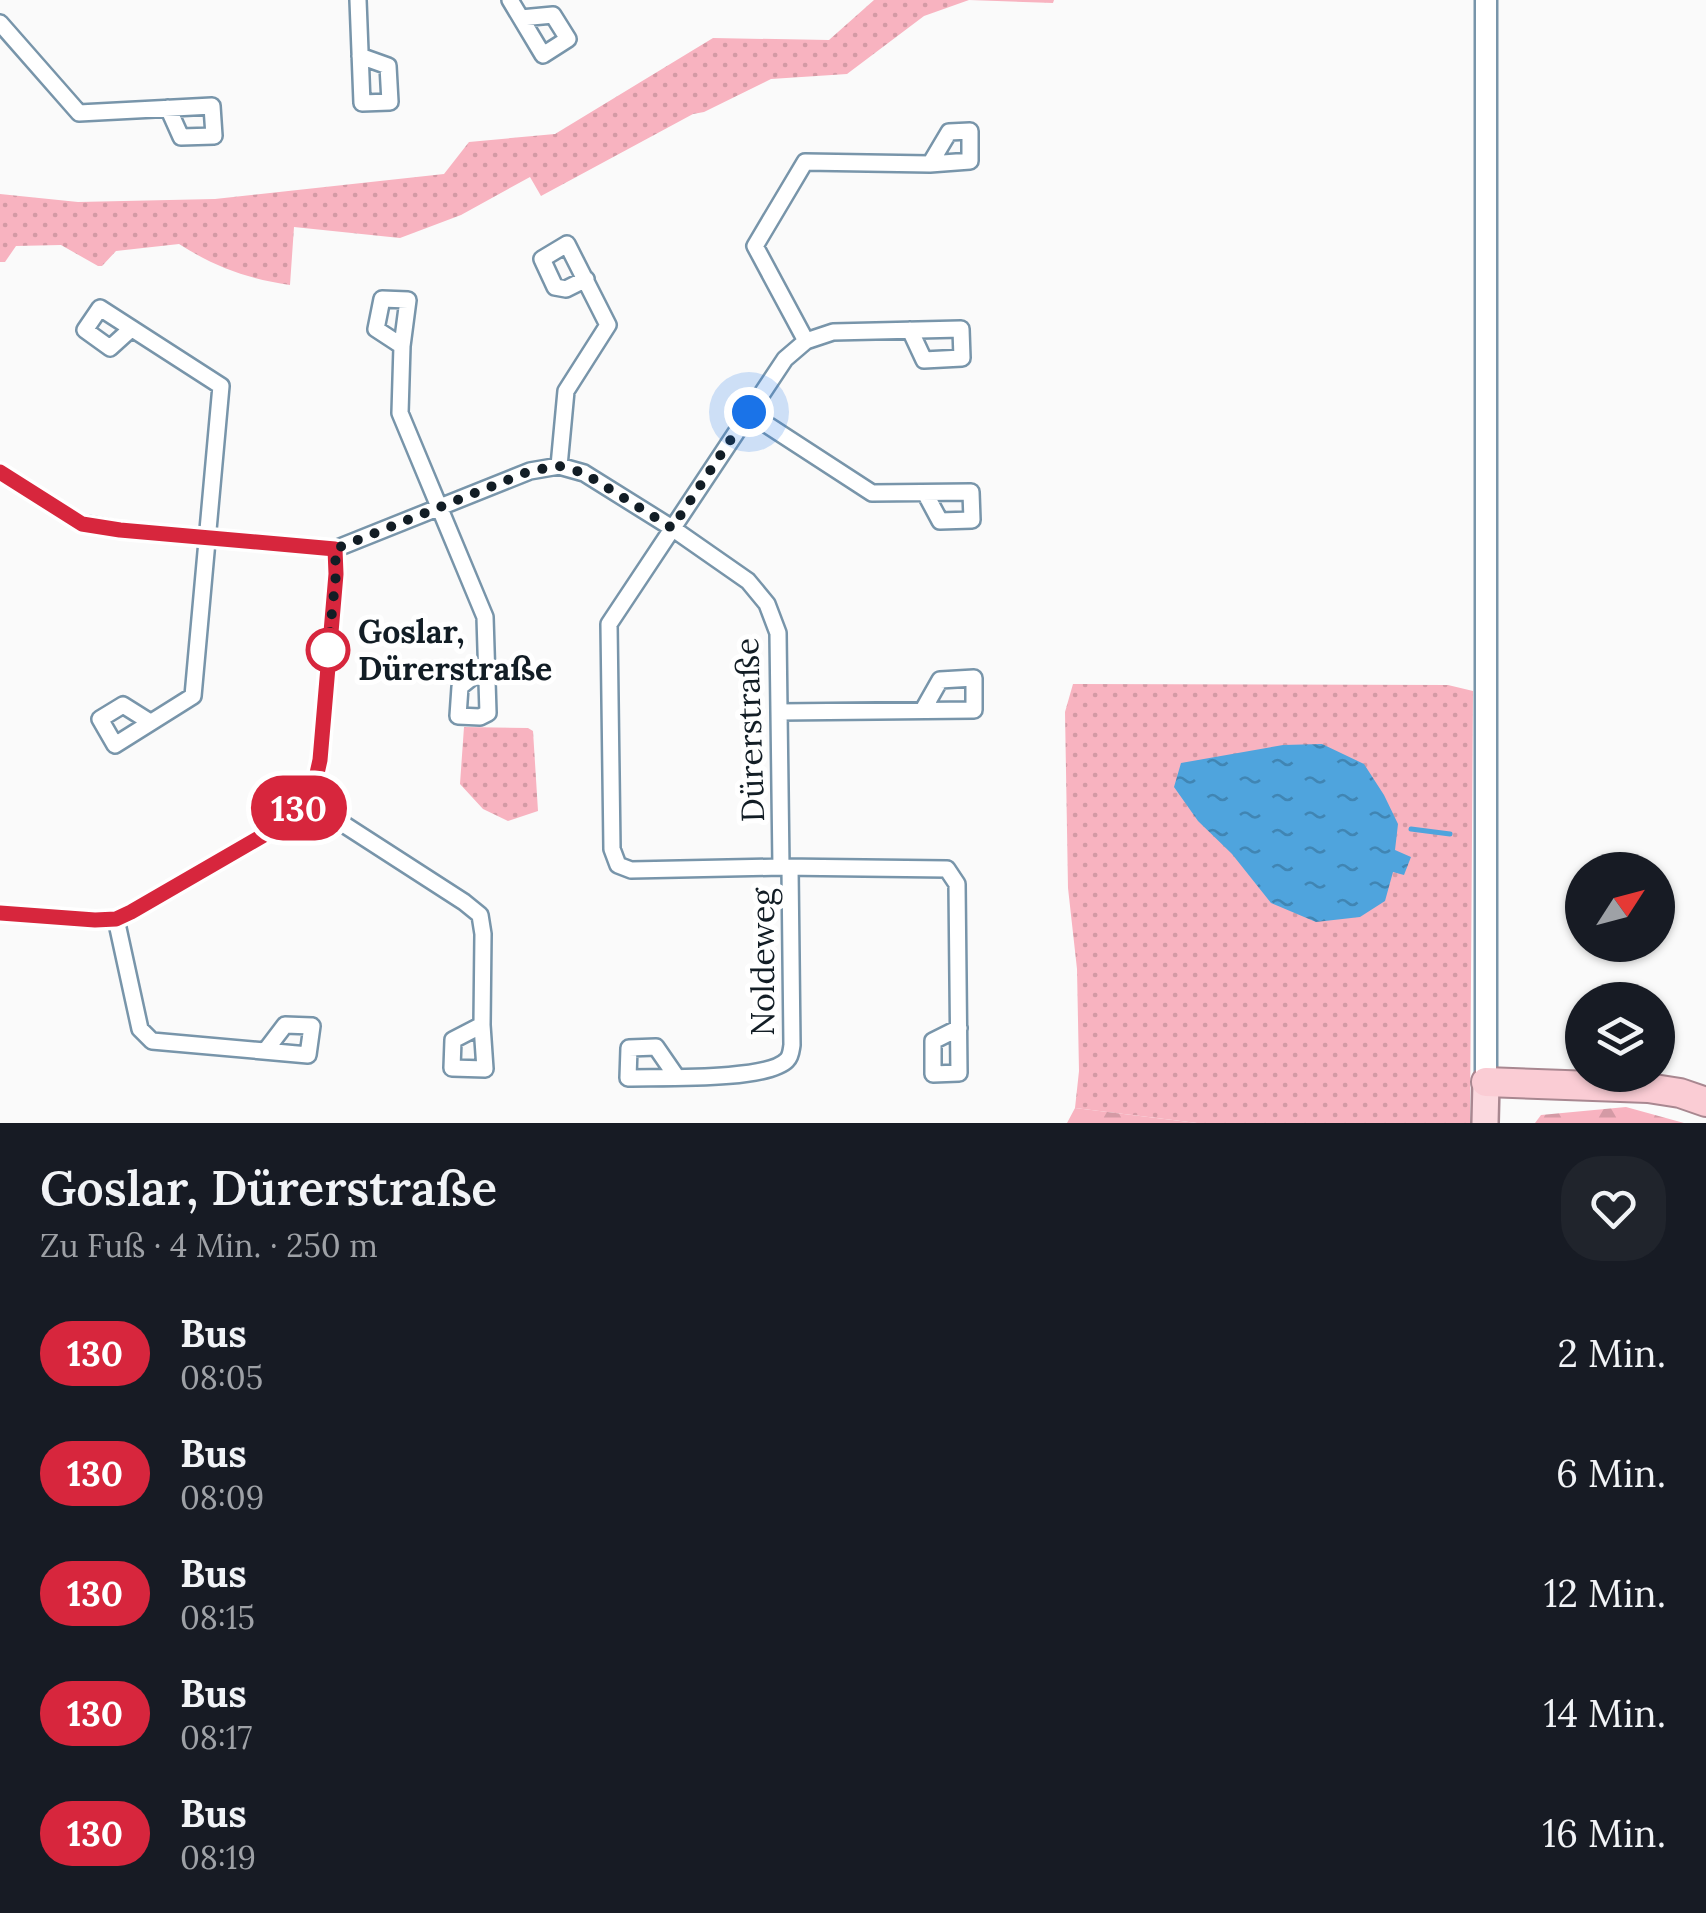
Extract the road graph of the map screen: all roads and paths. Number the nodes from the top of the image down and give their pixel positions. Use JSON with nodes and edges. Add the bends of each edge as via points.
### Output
{"nodes":[{"id":1,"x":358,"y":0,"type":"edge"},
{"id":2,"x":510,"y":0,"type":"edge"},
{"id":3,"x":1486,"y":0,"type":"edge"},
{"id":4,"x":521,"y":18,"type":"dead end"},
{"id":5,"x":0,"y":23,"type":"edge"},
{"id":6,"x":360,"y":56,"type":"dead end"},
{"id":7,"x":168,"y":108,"type":"dead end"},
{"id":8,"x":930,"y":164,"type":"dead end"},
{"id":9,"x":586,"y":280,"type":"dead end"},
{"id":10,"x":131,"y":329,"type":"dead end"},
{"id":11,"x":910,"y":330,"type":"dead end"},
{"id":12,"x":806,"y":341,"type":"junction"},
{"id":13,"x":402,"y":346,"type":"dead end"},
{"id":14,"x":749,"y":412,"type":"junction"},
{"id":15,"x":559,"y":466,"type":"junction"},
{"id":16,"x":0,"y":472,"type":"edge"},
{"id":17,"x":925,"y":493,"type":"dead end"},
{"id":18,"x":440,"y":508,"type":"junction"},
{"id":19,"x":672,"y":528,"type":"junction"},
{"id":20,"x":209,"y":539,"type":"junction"},
{"id":21,"x":335,"y":549,"type":"junction"},
{"id":22,"x":485,"y":667,"type":"dead end"},
{"id":23,"x":923,"y":710,"type":"dead end"},
{"id":24,"x":780,"y":712,"type":"junction"},
{"id":25,"x":150,"y":722,"type":"dead end"},
{"id":26,"x":306,"y":800,"type":"junction"},
{"id":27,"x":785,"y":867,"type":"junction"},
{"id":28,"x":0,"y":913,"type":"edge"},
{"id":29,"x":116,"y":919,"type":"junction"},
{"id":30,"x":482,"y":1025,"type":"dead end"},
{"id":31,"x":959,"y":1028,"type":"dead end"},
{"id":32,"x":266,"y":1050,"type":"dead end"},
{"id":33,"x":676,"y":1076,"type":"dead end"},
{"id":34,"x":1486,"y":1082,"type":"junction"},
{"id":35,"x":1706,"y":1102,"type":"edge"},
{"id":36,"x":1485,"y":1123,"type":"edge"}],
"edges":[{"from":1,"to":6,"type":"street"},
{"from":2,"to":4,"type":"street"},
{"from":3,"to":34,"type":"street"},
{"from":5,"to":7,"type":"street","via":[[79,113]]},
{"from":8,"to":12,"type":"street","via":[[805,162],[755,246]]},
{"from":9,"to":15,"type":"street","via":[[608,325],[566,391]]},
{"from":10,"to":20,"type":"street","via":[[221,386]]},
{"from":11,"to":12,"type":"street","via":[[833,332]]},
{"from":12,"to":14,"type":"street","via":[[785,359]]},
{"from":13,"to":18,"type":"street","via":[[400,413]]},
{"from":14,"to":17,"type":"street","via":[[872,493]]},
{"from":14,"to":19,"type":"street"},
{"from":15,"to":18,"type":"street"},
{"from":15,"to":19,"type":"street","name":"Dürerstraße","via":[[584,473]]},
{"from":16,"to":20,"type":"street","via":[[82,524]]},
{"from":18,"to":21,"type":"street"},
{"from":18,"to":22,"type":"street","via":[[485,617]]},
{"from":19,"to":24,"type":"street","name":"Dürerstraße","via":[[748,580],[767,604],[778,633]]},
{"from":19,"to":27,"type":"street","via":[[609,624],[612,849],[618,865],[631,870]]},
{"from":20,"to":21,"type":"street"},
{"from":20,"to":25,"type":"street","via":[[193,696]]},
{"from":21,"to":26,"type":"street","via":[[320,760]]},
{"from":23,"to":24,"type":"street"},
{"from":24,"to":27,"type":"street","name":"Dürerstraße"},
{"from":26,"to":29,"type":"street","via":[[276,828]]},
{"from":26,"to":30,"type":"street","via":[[480,915]]},
{"from":27,"to":31,"type":"street","via":[[948,870],[957,884]]},
{"from":27,"to":33,"type":"street","name":"Noldeweg","via":[[790,1056],[777,1066],[732,1076]]},
{"from":28,"to":29,"type":"street"},
{"from":29,"to":32,"type":"street","via":[[140,1029],[152,1041]]},
{"from":34,"to":35,"type":"highway","via":[[1648,1088]]},
{"from":34,"to":36,"type":"main road"}]}
